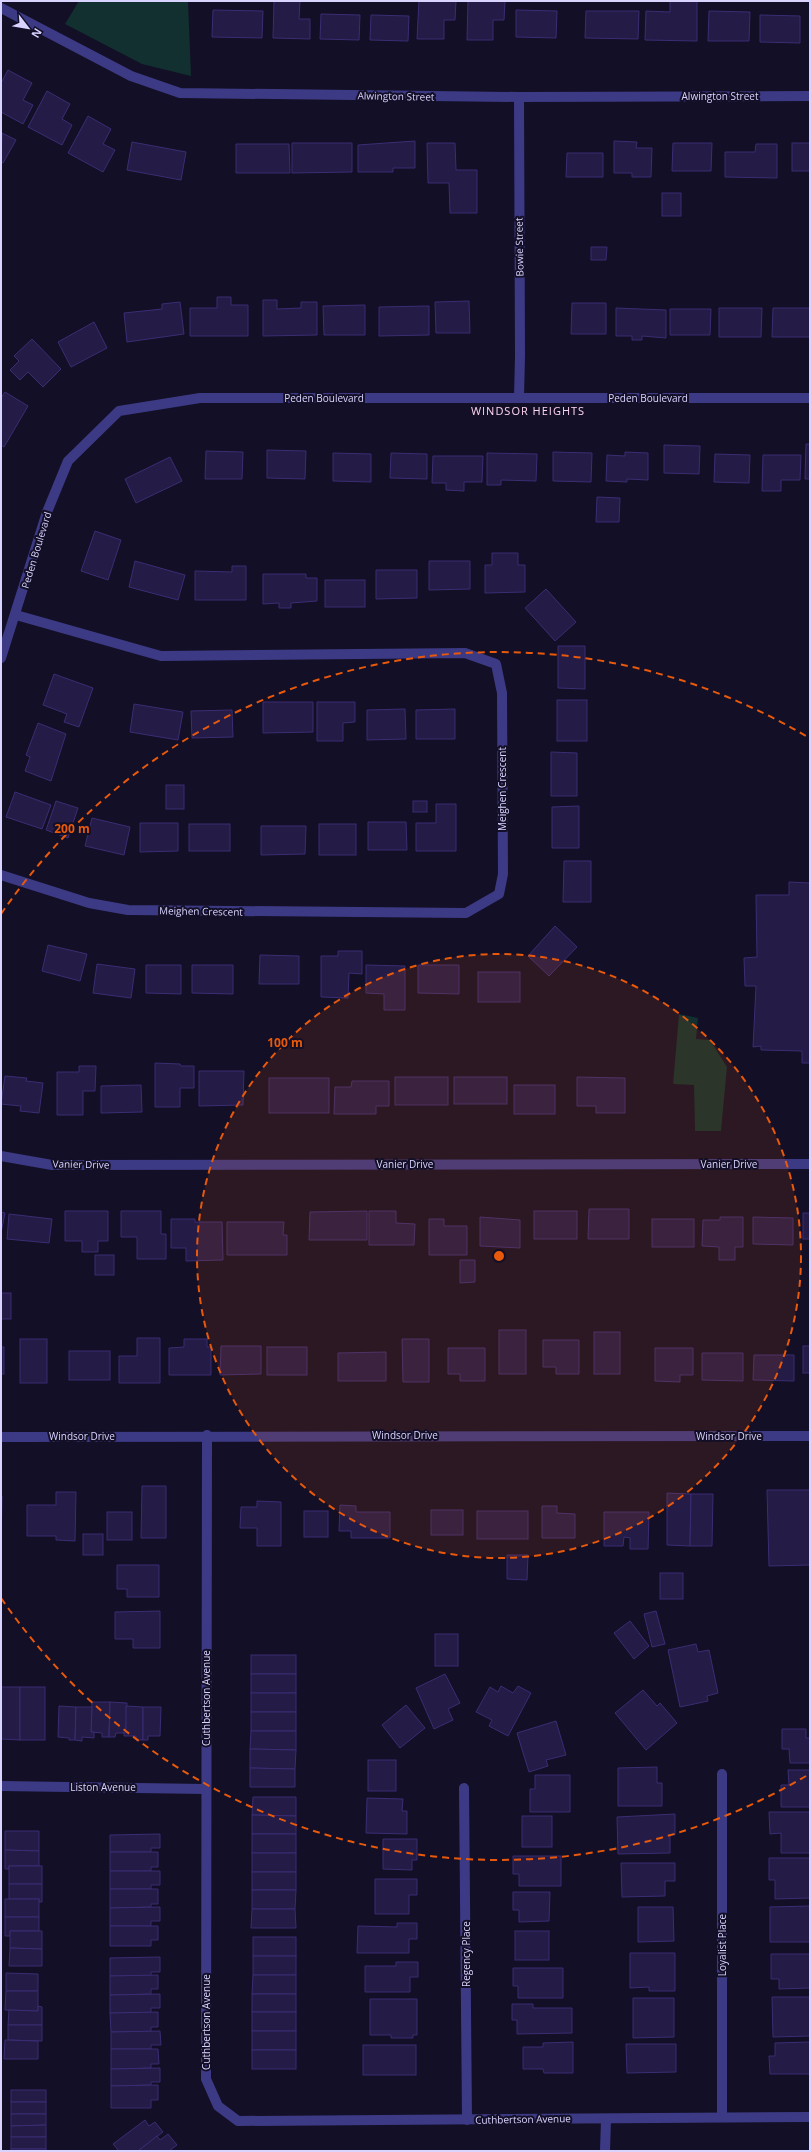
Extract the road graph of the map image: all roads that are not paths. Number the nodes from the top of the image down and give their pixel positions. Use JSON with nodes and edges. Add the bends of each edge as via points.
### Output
{"nodes":[{"id":1,"x":1,"y":8,"type":"edge"},
{"id":2,"x":810,"y":96,"type":"edge"},
{"id":3,"x":519,"y":97,"type":"junction"},
{"id":4,"x":519,"y":397,"type":"junction"},
{"id":5,"x":810,"y":398,"type":"edge"},
{"id":6,"x":16,"y":615,"type":"junction"},
{"id":7,"x":1,"y":658,"type":"edge"},
{"id":8,"x":1,"y":875,"type":"edge"},
{"id":9,"x":1,"y":1156,"type":"edge"},
{"id":10,"x":810,"y":1164,"type":"edge"},
{"id":11,"x":207,"y":1435,"type":"junction"},
{"id":12,"x":810,"y":1436,"type":"edge"},
{"id":13,"x":1,"y":1437,"type":"edge"},
{"id":14,"x":722,"y":1774,"type":"dead end"},
{"id":15,"x":1,"y":1786,"type":"edge"},
{"id":16,"x":464,"y":1788,"type":"dead end"},
{"id":17,"x":205,"y":1789,"type":"junction"},
{"id":18,"x":722,"y":2117,"type":"junction"},
{"id":19,"x":810,"y":2117,"type":"edge"},
{"id":20,"x":606,"y":2119,"type":"junction"},
{"id":21,"x":467,"y":2120,"type":"junction"},
{"id":22,"x":605,"y":2151,"type":"edge"}],
"edges":[{"from":1,"to":3,"type":"street","name":"Alwington Street","via":[[131,76],[180,93]]},
{"from":2,"to":3,"type":"street","name":"Alwington Street"},
{"from":3,"to":4,"type":"street","name":"Bowie Street"},
{"from":4,"to":5,"type":"street","name":"Peden Boulevard"},
{"from":4,"to":6,"type":"street","name":"Peden Boulevard","via":[[200,398],[119,411],[68,461],[47,512]]},
{"from":6,"to":7,"type":"street","name":"Peden Boulevard"},
{"from":6,"to":8,"type":"street","name":"Meighen Crescent","via":[[161,656],[465,653],[496,664],[502,693],[503,874],[499,894],[466,913],[128,910],[89,903]]},
{"from":9,"to":10,"type":"street","name":"Vanier Drive","via":[[52,1165]]},
{"from":11,"to":12,"type":"street","name":"Windsor Drive"},
{"from":11,"to":13,"type":"street","name":"Windsor Drive"},
{"from":11,"to":17,"type":"street","name":"Cuthbertson Avenue"},
{"from":14,"to":18,"type":"street","name":"Loyalist Place"},
{"from":15,"to":17,"type":"street","name":"Liston Avenue"},
{"from":16,"to":21,"type":"street","name":"Regency Place"},
{"from":17,"to":21,"type":"street","name":"Cuthbertson Avenue","via":[[206,2079],[218,2106],[238,2121]]},
{"from":18,"to":19,"type":"street","name":"Cuthbertson Avenue"},
{"from":18,"to":20,"type":"street","name":"Cuthbertson Avenue"},
{"from":20,"to":21,"type":"street","name":"Cuthbertson Avenue"},
{"from":20,"to":22,"type":"street"}]}
